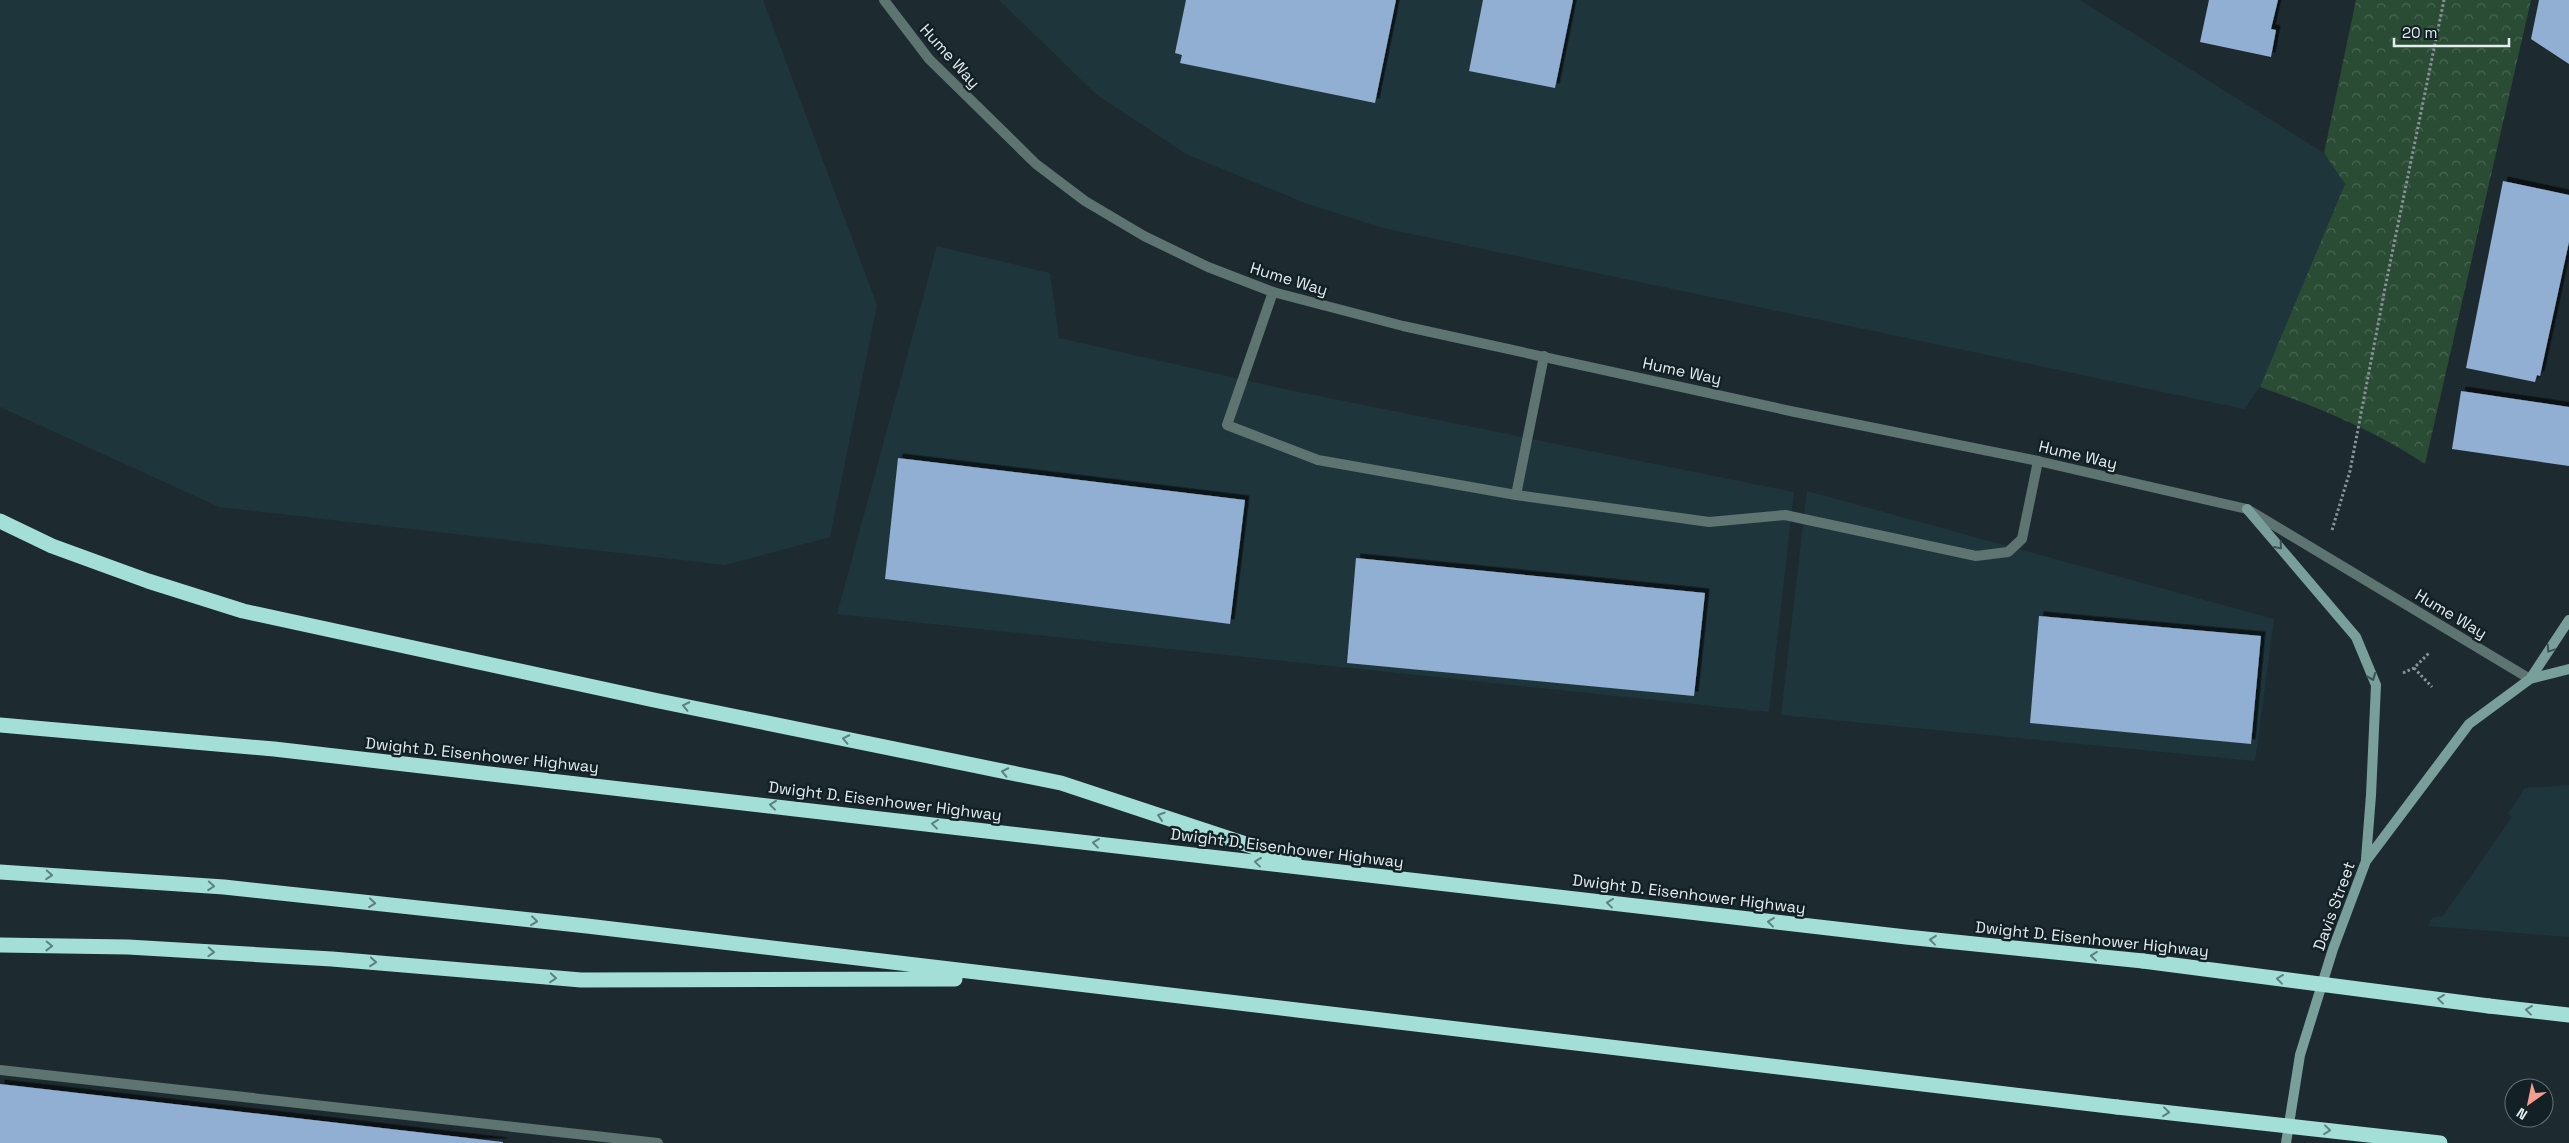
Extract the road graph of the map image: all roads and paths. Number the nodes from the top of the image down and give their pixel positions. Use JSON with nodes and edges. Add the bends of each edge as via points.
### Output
{"nodes":[{"id":1,"x":884,"y":0,"type":"edge"},
{"id":2,"x":2444,"y":0,"type":"edge"},
{"id":3,"x":1273,"y":292,"type":"junction"},
{"id":4,"x":1544,"y":356,"type":"junction"},
{"id":5,"x":2038,"y":461,"type":"junction"},
{"id":6,"x":1516,"y":495,"type":"junction"},
{"id":7,"x":2247,"y":509,"type":"junction"},
{"id":8,"x":0,"y":521,"type":"edge"},
{"id":9,"x":2324,"y":556,"type":"junction"},
{"id":10,"x":2569,"y":620,"type":"edge"},
{"id":11,"x":2430,"y":652,"type":"dead end"},
{"id":12,"x":2414,"y":668,"type":"junction"},
{"id":13,"x":2569,"y":669,"type":"edge"},
{"id":14,"x":2402,"y":673,"type":"dead end"},
{"id":15,"x":2530,"y":679,"type":"junction"},
{"id":16,"x":2432,"y":686,"type":"dead end"},
{"id":17,"x":0,"y":725,"type":"edge"},
{"id":18,"x":2366,"y":861,"type":"junction"},
{"id":19,"x":1324,"y":870,"type":"junction"},
{"id":20,"x":0,"y":872,"type":"edge"},
{"id":21,"x":0,"y":946,"type":"edge"},
{"id":22,"x":1019,"y":979,"type":"junction"},
{"id":23,"x":2569,"y":1015,"type":"edge"},
{"id":24,"x":0,"y":1070,"type":"edge"},
{"id":25,"x":658,"y":1143,"type":"edge"},
{"id":26,"x":2286,"y":1143,"type":"edge"},
{"id":27,"x":2440,"y":1143,"type":"edge"}],
"edges":[{"from":1,"to":3,"type":"street","name":"Hume Way","via":[[929,59],[1036,164],[1085,201],[1144,236],[1208,267]]},
{"from":2,"to":9,"type":"path","via":[[2350,471]]},
{"from":3,"to":4,"type":"street","name":"Hume Way","via":[[1403,326]]},
{"from":3,"to":6,"type":"street","via":[[1228,425],[1318,460]]},
{"from":4,"to":5,"type":"street","name":"Hume Way","via":[[1795,412]]},
{"from":4,"to":6,"type":"street"},
{"from":5,"to":6,"type":"street","via":[[2022,539],[2008,552],[1976,556],[1785,515],[1709,522]]},
{"from":5,"to":7,"type":"street","name":"Hume Way"},
{"from":7,"to":9,"type":"street","name":"Hume Way"},
{"from":7,"to":18,"type":"main road","one_way":true,"via":[[2356,637],[2376,686]]},
{"from":19,"to":8,"type":"highway","one_way":true,"via":[[1061,783],[644,698],[243,611],[52,546]]},
{"from":9,"to":15,"type":"street","name":"Hume Way"},
{"from":10,"to":15,"type":"main road","name":"Davis Street","one_way":true},
{"from":11,"to":12,"type":"path"},
{"from":12,"to":14,"type":"path"},
{"from":12,"to":16,"type":"path"},
{"from":13,"to":15,"type":"main road","name":"Davis Street"},
{"from":15,"to":18,"type":"main road","name":"Davis Street","via":[[2469,724]]},
{"from":19,"to":17,"type":"highway","name":"Dwight D. Eisenhower Highway","one_way":true,"via":[[274,749]]},
{"from":18,"to":26,"type":"main road","name":"Davis Street","via":[[2333,949],[2300,1056]]},
{"from":23,"to":19,"type":"highway","name":"Dwight D. Eisenhower Highway","one_way":true,"bridge":true,"via":[[2143,961]]},
{"from":20,"to":22,"type":"highway","one_way":true,"via":[[234,888]]},
{"from":21,"to":22,"type":"highway","one_way":true,"via":[[128,947],[332,959],[580,980]]},
{"from":22,"to":27,"type":"highway","one_way":true,"bridge":true},
{"from":24,"to":25,"type":"street"}]}
